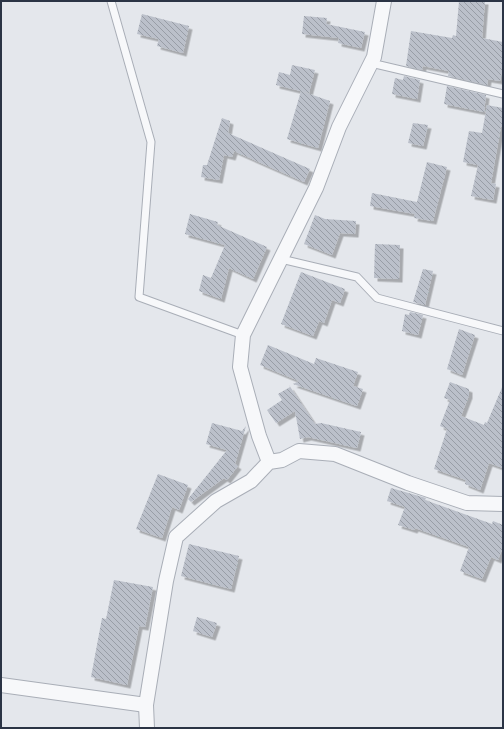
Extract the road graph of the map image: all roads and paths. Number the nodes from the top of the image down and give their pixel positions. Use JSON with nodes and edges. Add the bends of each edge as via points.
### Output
{"nodes":[{"id":1,"x":111,"y":1,"type":"edge"},
{"id":2,"x":384,"y":1,"type":"edge"},
{"id":3,"x":371,"y":64,"type":"junction"},
{"id":4,"x":503,"y":94,"type":"edge"},
{"id":5,"x":281,"y":259,"type":"junction"},
{"id":6,"x":503,"y":331,"type":"edge"},
{"id":7,"x":243,"y":335,"type":"junction"},
{"id":8,"x":269,"y":462,"type":"junction"},
{"id":9,"x":503,"y":504,"type":"edge"},
{"id":10,"x":1,"y":685,"type":"edge"},
{"id":11,"x":146,"y":705,"type":"junction"},
{"id":12,"x":147,"y":728,"type":"edge"}],
"edges":[{"from":1,"to":7,"type":"lane","via":[[151,142],[139,297]]},
{"from":2,"to":3,"type":"street"},
{"from":3,"to":4,"type":"lane"},
{"from":3,"to":5,"type":"street","via":[[339,127],[316,188]]},
{"from":5,"to":6,"type":"lane","via":[[357,277],[377,298]]},
{"from":5,"to":7,"type":"street"},
{"from":7,"to":8,"type":"street","via":[[240,368]]},
{"from":8,"to":9,"type":"street","via":[[282,460],[299,451],[336,454],[408,483],[468,503]]},
{"from":8,"to":11,"type":"street","via":[[251,481],[216,501],[176,537],[166,581]]},
{"from":10,"to":11,"type":"street"},
{"from":11,"to":12,"type":"street"}]}
